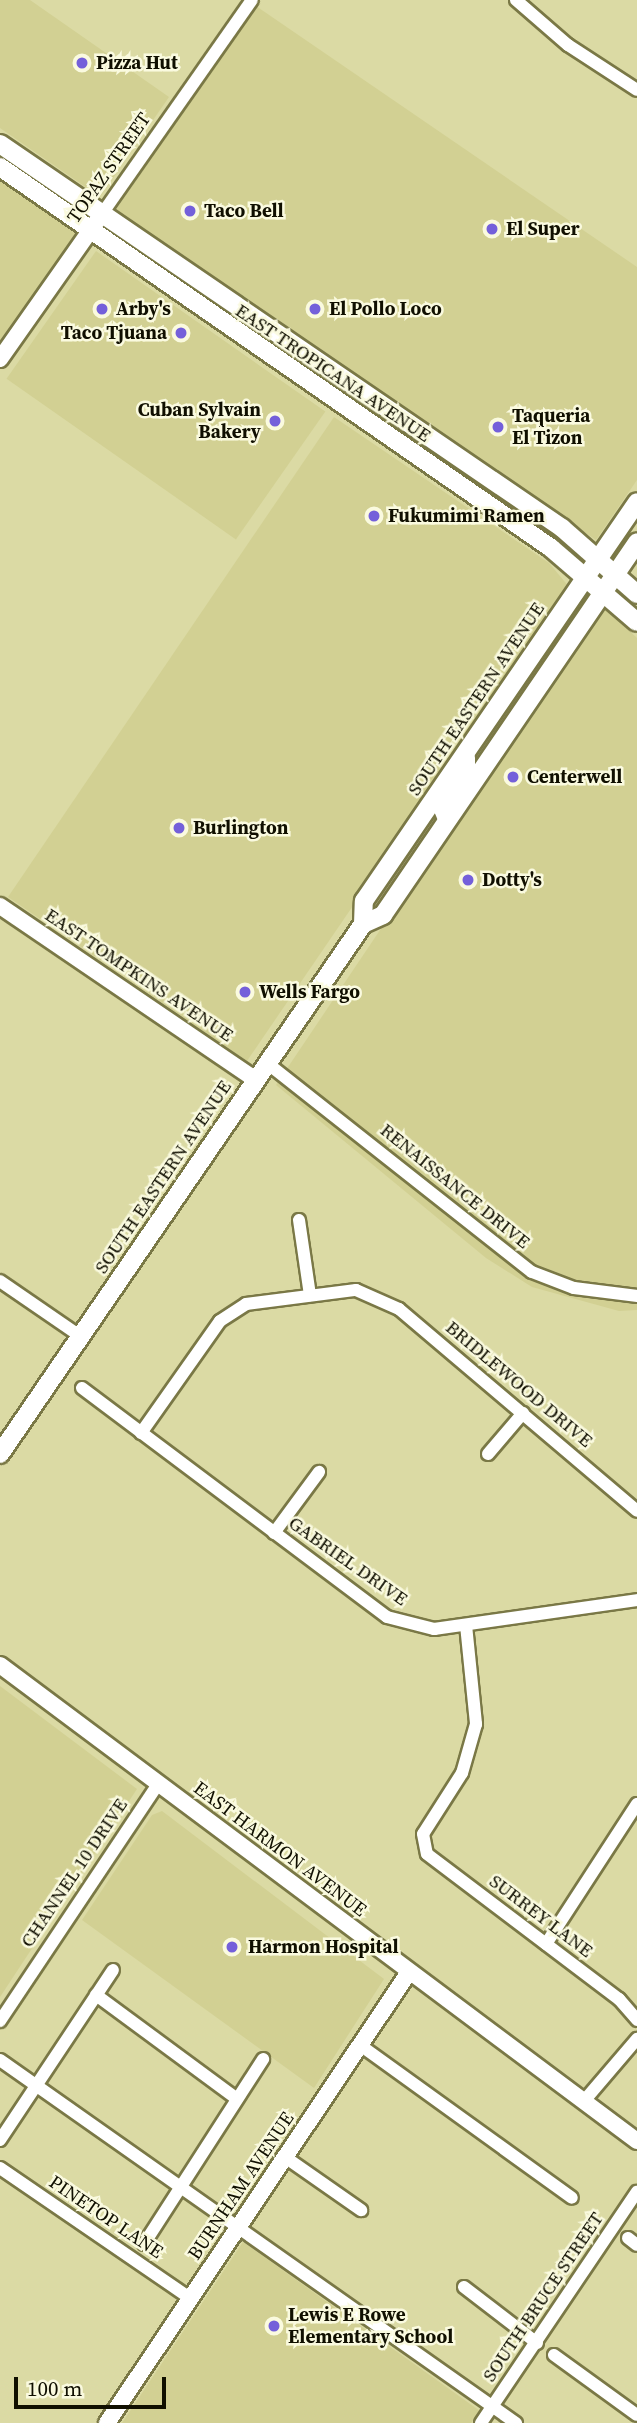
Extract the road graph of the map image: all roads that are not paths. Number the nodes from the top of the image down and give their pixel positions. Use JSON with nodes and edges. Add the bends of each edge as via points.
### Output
{"nodes":[{"id":1,"x":252,"y":0,"type":"edge"},
{"id":2,"x":516,"y":0,"type":"edge"},
{"id":3,"x":637,"y":90,"type":"edge"},
{"id":4,"x":0,"y":144,"type":"edge"},
{"id":5,"x":0,"y":167,"type":"edge"},
{"id":6,"x":102,"y":214,"type":"junction"},
{"id":7,"x":91,"y":229,"type":"junction"},
{"id":8,"x":0,"y":359,"type":"edge"},
{"id":9,"x":281,"y":365,"type":"junction"},
{"id":10,"x":357,"y":389,"type":"junction"},
{"id":11,"x":340,"y":405,"type":"junction"},
{"id":12,"x":439,"y":445,"type":"junction"},
{"id":13,"x":637,"y":502,"type":"edge"},
{"id":14,"x":637,"y":542,"type":"edge"},
{"id":15,"x":598,"y":557,"type":"junction"},
{"id":16,"x":615,"y":573,"type":"junction"},
{"id":17,"x":584,"y":577,"type":"junction"},
{"id":18,"x":602,"y":592,"type":"junction"},
{"id":19,"x":637,"y":594,"type":"edge"},
{"id":20,"x":637,"y":622,"type":"edge"},
{"id":21,"x":465,"y":751,"type":"junction"},
{"id":22,"x":448,"y":820,"type":"junction"},
{"id":23,"x":408,"y":835,"type":"junction"},
{"id":24,"x":394,"y":899,"type":"junction"},
{"id":25,"x":0,"y":906,"type":"edge"},
{"id":26,"x":363,"y":924,"type":"junction"},
{"id":27,"x":267,"y":1063,"type":"junction"},
{"id":28,"x":255,"y":1079,"type":"junction"},
{"id":29,"x":299,"y":1220,"type":"dead end"},
{"id":30,"x":0,"y":1281,"type":"edge"},
{"id":31,"x":310,"y":1295,"type":"junction"},
{"id":32,"x":637,"y":1296,"type":"edge"},
{"id":33,"x":80,"y":1336,"type":"junction"},
{"id":34,"x":82,"y":1388,"type":"dead end"},
{"id":35,"x":523,"y":1413,"type":"junction"},
{"id":36,"x":141,"y":1433,"type":"junction"},
{"id":37,"x":0,"y":1454,"type":"edge"},
{"id":38,"x":488,"y":1454,"type":"dead end"},
{"id":39,"x":319,"y":1472,"type":"dead end"},
{"id":40,"x":637,"y":1511,"type":"edge"},
{"id":41,"x":274,"y":1533,"type":"junction"},
{"id":42,"x":637,"y":1600,"type":"edge"},
{"id":43,"x":466,"y":1625,"type":"junction"},
{"id":44,"x":0,"y":1665,"type":"edge"},
{"id":45,"x":159,"y":1783,"type":"junction"},
{"id":46,"x":637,"y":1804,"type":"edge"},
{"id":47,"x":546,"y":1944,"type":"junction"},
{"id":48,"x":113,"y":1970,"type":"dead end"},
{"id":49,"x":409,"y":1972,"type":"junction"},
{"id":50,"x":96,"y":1995,"type":"junction"},
{"id":51,"x":637,"y":2020,"type":"edge"},
{"id":52,"x":0,"y":2021,"type":"edge"},
{"id":53,"x":637,"y":2039,"type":"edge"},
{"id":54,"x":362,"y":2042,"type":"junction"},
{"id":55,"x":263,"y":2059,"type":"dead end"},
{"id":56,"x":0,"y":2060,"type":"edge"},
{"id":57,"x":34,"y":2084,"type":"junction"},
{"id":58,"x":237,"y":2099,"type":"junction"},
{"id":59,"x":584,"y":2101,"type":"junction"},
{"id":60,"x":0,"y":2140,"type":"edge"},
{"id":61,"x":637,"y":2141,"type":"edge"},
{"id":62,"x":285,"y":2157,"type":"junction"},
{"id":63,"x":0,"y":2168,"type":"edge"},
{"id":64,"x":181,"y":2188,"type":"junction"},
{"id":65,"x":637,"y":2192,"type":"edge"},
{"id":66,"x":572,"y":2197,"type":"dead end"},
{"id":67,"x":361,"y":2210,"type":"dead end"},
{"id":68,"x":240,"y":2224,"type":"junction"},
{"id":69,"x":145,"y":2244,"type":"dead end"},
{"id":70,"x":464,"y":2287,"type":"dead end"},
{"id":71,"x":191,"y":2298,"type":"junction"},
{"id":72,"x":537,"y":2343,"type":"junction"},
{"id":73,"x":554,"y":2355,"type":"dead end"},
{"id":74,"x":493,"y":2406,"type":"junction"},
{"id":75,"x":637,"y":2415,"type":"edge"},
{"id":76,"x":107,"y":2423,"type":"edge"},
{"id":77,"x":481,"y":2423,"type":"edge"},
{"id":78,"x":516,"y":2423,"type":"edge"}],
"edges":[{"from":1,"to":6,"type":"street","name":"TOPAZ STREET"},
{"from":2,"to":3,"type":"street","via":[[568,45]]},
{"from":4,"to":6,"type":"main road","name":"EAST TROPICANA AVENUE"},
{"from":5,"to":7,"type":"main road","name":"EAST TROPICANA AVENUE"},
{"from":6,"to":7,"type":"street","name":"TOPAZ STREET"},
{"from":6,"to":10,"type":"main road","name":"EAST TROPICANA AVENUE"},
{"from":7,"to":8,"type":"street","name":"TOPAZ STREET"},
{"from":7,"to":9,"type":"main road","name":"EAST TROPICANA AVENUE"},
{"from":9,"to":10,"type":"main road","via":[[295,364]]},
{"from":9,"to":11,"type":"main road","name":"EAST TROPICANA AVENUE"},
{"from":10,"to":12,"type":"main road","name":"EAST TROPICANA AVENUE"},
{"from":11,"to":12,"type":"main road","via":[[354,400]]},
{"from":11,"to":17,"type":"main road","name":"EAST TROPICANA AVENUE"},
{"from":12,"to":15,"type":"main road","name":"EAST TROPICANA AVENUE"},
{"from":13,"to":15,"type":"main road","name":"SOUTH EASTERN AVENUE"},
{"from":14,"to":16,"type":"main road","name":"SOUTH EASTERN AVENUE"},
{"from":15,"to":16,"type":"main road","name":"EAST TROPICANA AVENUE"},
{"from":15,"to":17,"type":"main road","name":"SOUTH EASTERN AVENUE"},
{"from":16,"to":18,"type":"main road","name":"SOUTH EASTERN AVENUE"},
{"from":16,"to":19,"type":"main road","name":"EAST TROPICANA AVENUE"},
{"from":17,"to":18,"type":"main road","name":"EAST TROPICANA AVENUE"},
{"from":17,"to":21,"type":"main road","name":"SOUTH EASTERN AVENUE"},
{"from":18,"to":20,"type":"main road","name":"EAST TROPICANA AVENUE"},
{"from":18,"to":22,"type":"main road","name":"SOUTH EASTERN AVENUE"},
{"from":21,"to":22,"type":"main road","via":[[467,772],[443,808]]},
{"from":21,"to":23,"type":"main road","name":"SOUTH EASTERN AVENUE"},
{"from":22,"to":24,"type":"main road","name":"SOUTH EASTERN AVENUE"},
{"from":23,"to":24,"type":"main road","via":[[412,852],[394,879]]},
{"from":23,"to":26,"type":"main road","name":"SOUTH EASTERN AVENUE","via":[[364,901]]},
{"from":24,"to":26,"type":"main road","name":"SOUTH EASTERN AVENUE","via":[[383,915]]},
{"from":25,"to":28,"type":"street","name":"EAST TOMPKINS AVENUE"},
{"from":26,"to":27,"type":"main road","name":"SOUTH EASTERN AVENUE"},
{"from":27,"to":28,"type":"main road","name":"SOUTH EASTERN AVENUE"},
{"from":27,"to":32,"type":"street","name":"RENAISSANCE DRIVE","via":[[532,1272],[574,1288]]},
{"from":28,"to":33,"type":"main road","name":"SOUTH EASTERN AVENUE"},
{"from":29,"to":31,"type":"street"},
{"from":30,"to":33,"type":"street"},
{"from":31,"to":35,"type":"street","name":"BRIDLEWOOD DRIVE","via":[[372,1294],[399,1309]]},
{"from":31,"to":36,"type":"street","via":[[246,1304],[220,1321]]},
{"from":33,"to":37,"type":"main road","name":"SOUTH EASTERN AVENUE"},
{"from":34,"to":36,"type":"street","name":"GABRIEL DRIVE"},
{"from":35,"to":38,"type":"street"},
{"from":35,"to":40,"type":"street","name":"BRIDLEWOOD DRIVE"},
{"from":36,"to":41,"type":"street","name":"GABRIEL DRIVE"},
{"from":39,"to":41,"type":"street"},
{"from":41,"to":43,"type":"street","name":"GABRIEL DRIVE","via":[[387,1616],[417,1628]]},
{"from":42,"to":43,"type":"street","name":"GABRIEL DRIVE"},
{"from":43,"to":47,"type":"street","name":"SURREY LANE","via":[[476,1724],[462,1773],[427,1824],[422,1843],[427,1854]]},
{"from":44,"to":45,"type":"street","name":"EAST HARMON AVENUE"},
{"from":45,"to":49,"type":"street","name":"EAST HARMON AVENUE"},
{"from":45,"to":52,"type":"street","name":"CHANNEL 10 DRIVE"},
{"from":46,"to":47,"type":"street"},
{"from":47,"to":51,"type":"street","name":"SURREY LANE"},
{"from":48,"to":50,"type":"street"},
{"from":49,"to":54,"type":"street","name":"BURNHAM AVENUE"},
{"from":49,"to":59,"type":"street","name":"EAST HARMON AVENUE"},
{"from":50,"to":57,"type":"street"},
{"from":50,"to":58,"type":"street"},
{"from":53,"to":59,"type":"street"},
{"from":54,"to":62,"type":"street","name":"BURNHAM AVENUE"},
{"from":54,"to":66,"type":"street"},
{"from":55,"to":58,"type":"street"},
{"from":56,"to":57,"type":"street"},
{"from":57,"to":60,"type":"street"},
{"from":57,"to":64,"type":"street"},
{"from":58,"to":64,"type":"street"},
{"from":59,"to":61,"type":"street","name":"EAST HARMON AVENUE"},
{"from":62,"to":67,"type":"street"},
{"from":62,"to":68,"type":"street","name":"BURNHAM AVENUE"},
{"from":63,"to":71,"type":"street","name":"PINETOP LANE"},
{"from":64,"to":68,"type":"street"},
{"from":64,"to":69,"type":"street"},
{"from":65,"to":72,"type":"street","name":"SOUTH BRUCE STREET"},
{"from":68,"to":71,"type":"street","name":"BURNHAM AVENUE"},
{"from":68,"to":74,"type":"street"},
{"from":70,"to":72,"type":"street"},
{"from":71,"to":76,"type":"street","name":"BURNHAM AVENUE"},
{"from":72,"to":74,"type":"street","name":"SOUTH BRUCE STREET"},
{"from":73,"to":75,"type":"street"},
{"from":74,"to":77,"type":"street","name":"SOUTH BRUCE STREET"},
{"from":74,"to":78,"type":"street"}]}
